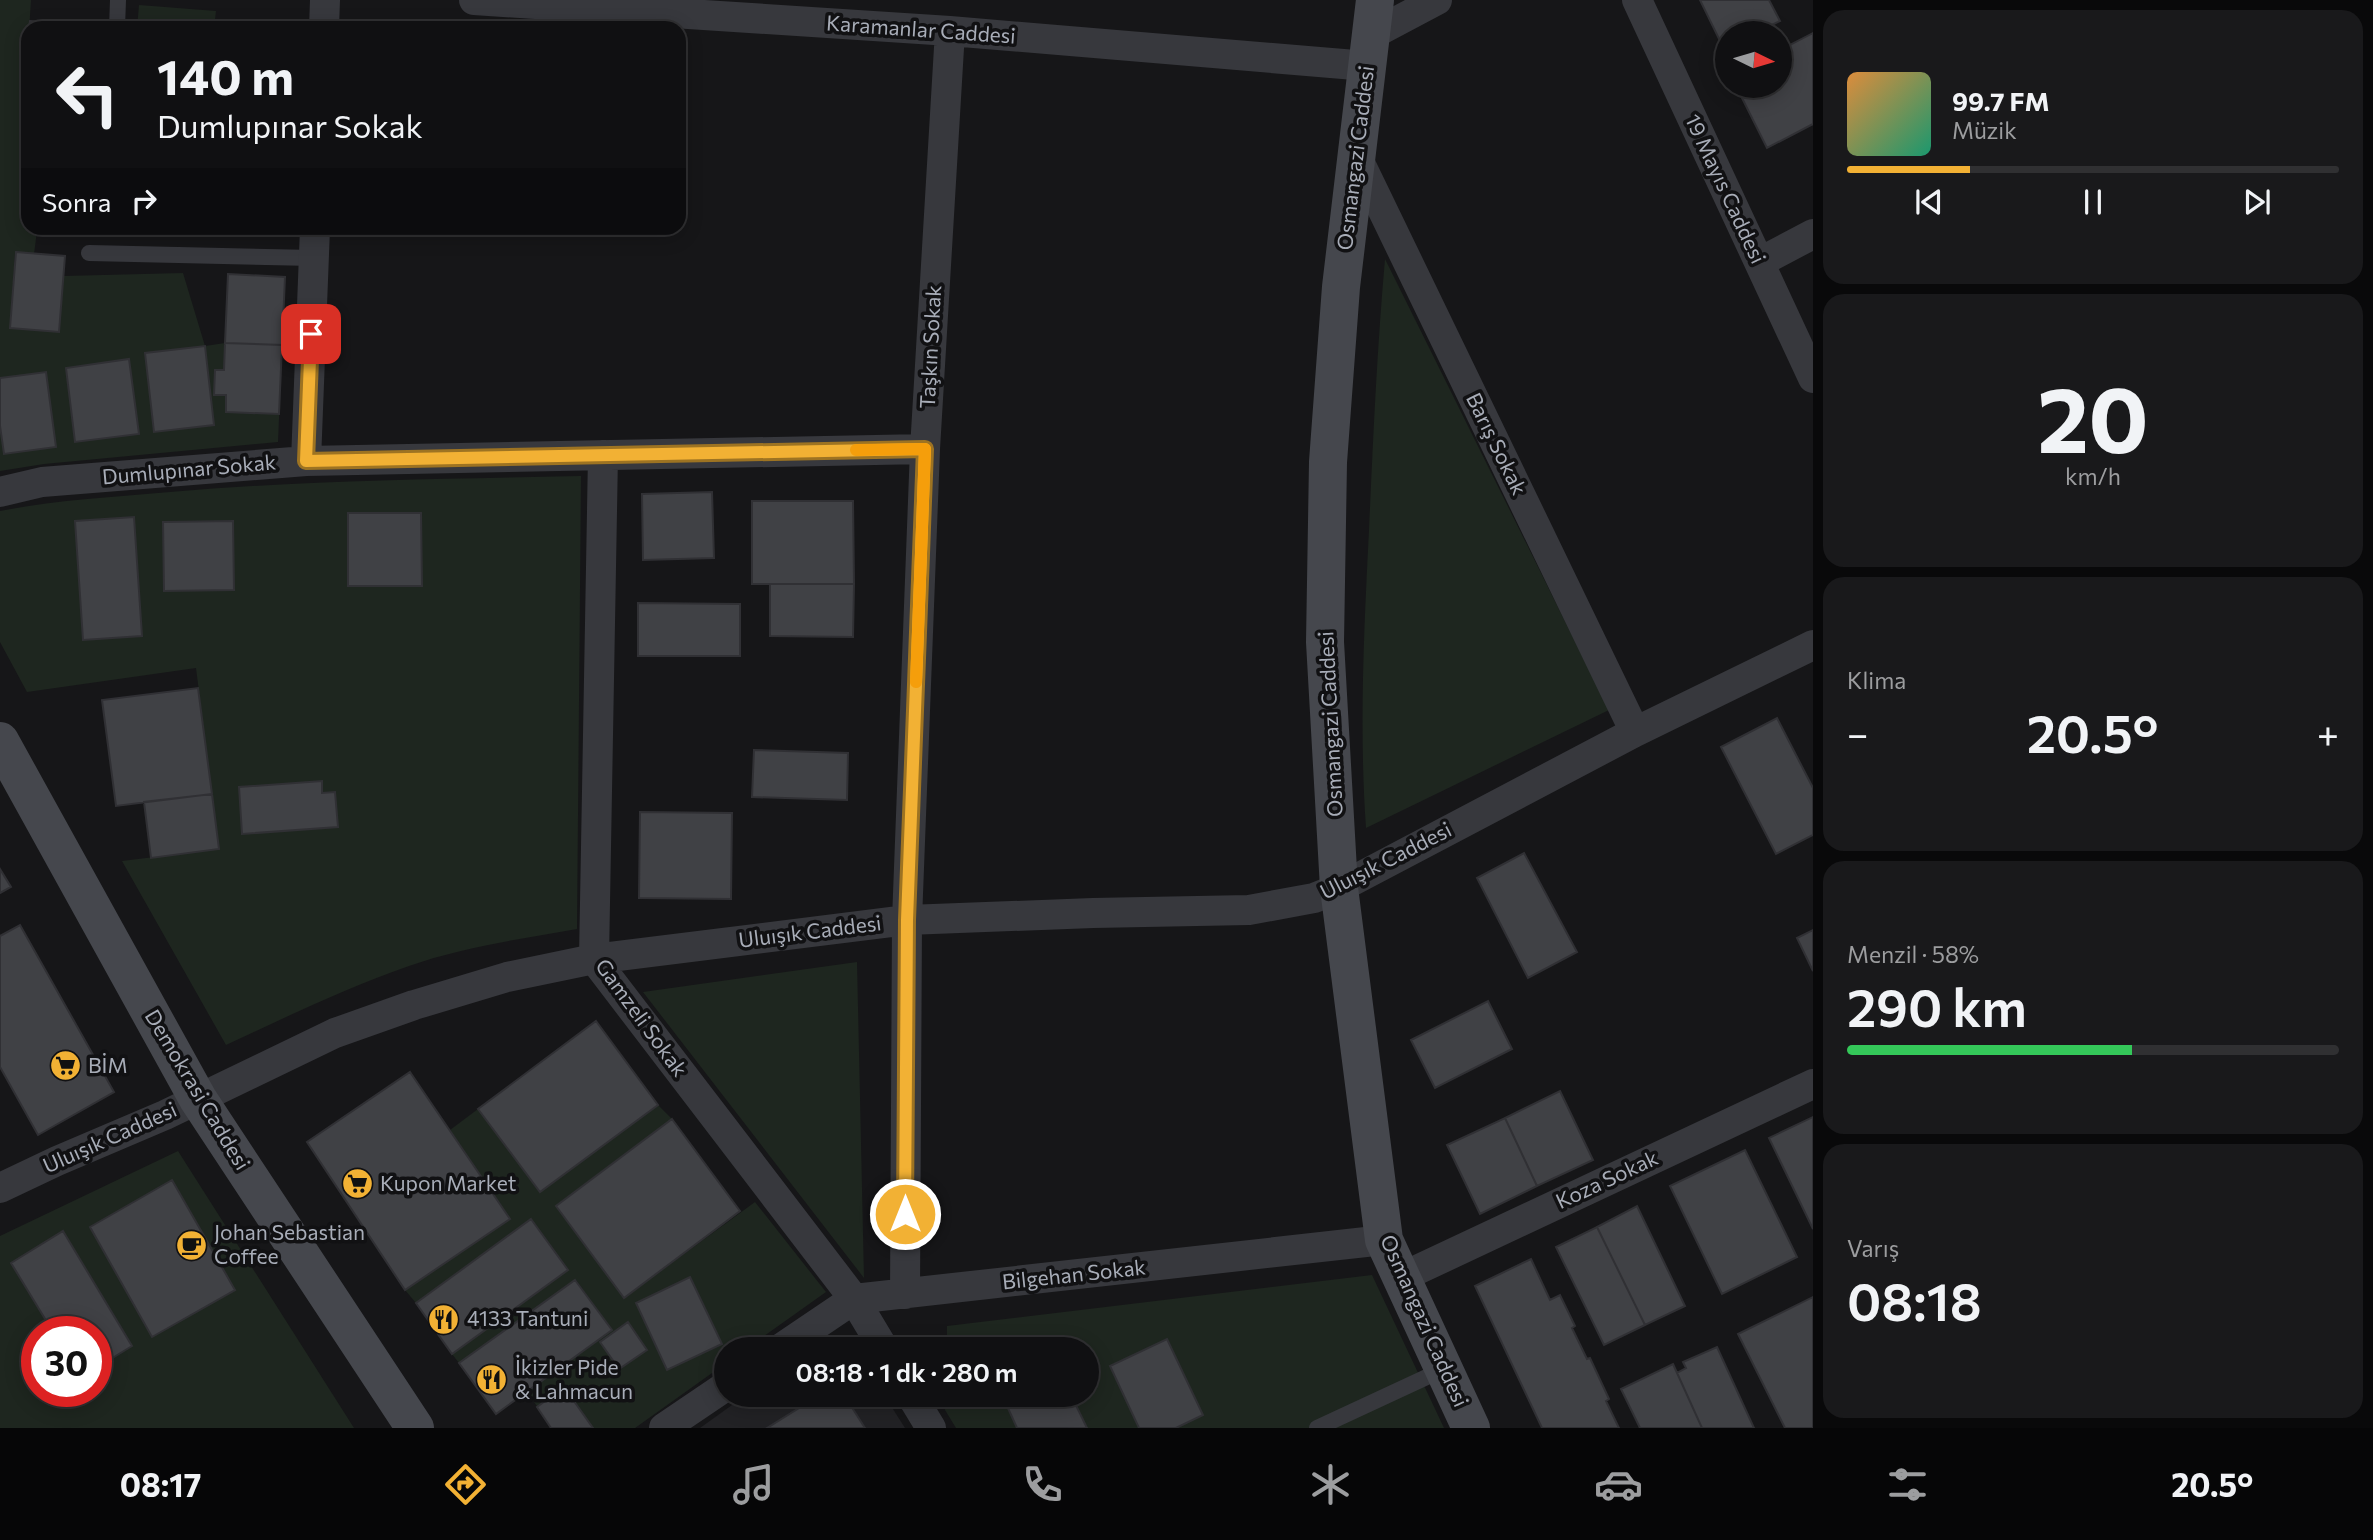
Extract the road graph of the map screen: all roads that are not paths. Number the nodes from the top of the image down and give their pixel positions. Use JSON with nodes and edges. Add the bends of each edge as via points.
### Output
{"nodes":[{"id":1,"x":118,"y":0,"type":"edge"},
{"id":2,"x":325,"y":0,"type":"edge"},
{"id":3,"x":474,"y":0,"type":"edge"},
{"id":4,"x":1437,"y":0,"type":"edge"},
{"id":5,"x":1637,"y":0,"type":"edge"},
{"id":6,"x":706,"y":8,"type":"edge"},
{"id":7,"x":117,"y":21,"type":"edge"},
{"id":8,"x":324,"y":21,"type":"edge"},
{"id":9,"x":950,"y":31,"type":"junction"},
{"id":10,"x":1371,"y":34,"type":"edge"},
{"id":11,"x":1357,"y":157,"type":"junction"},
{"id":12,"x":1813,"y":234,"type":"edge"},
{"id":13,"x":316,"y":235,"type":"edge"},
{"id":14,"x":89,"y":253,"type":"dead end"},
{"id":15,"x":314,"y":258,"type":"junction"},
{"id":16,"x":1760,"y":262,"type":"junction"},
{"id":17,"x":1813,"y":378,"type":"edge"},
{"id":18,"x":925,"y":449,"type":"junction"},
{"id":19,"x":603,"y":455,"type":"junction"},
{"id":20,"x":306,"y":461,"type":"junction"},
{"id":21,"x":0,"y":492,"type":"edge"},
{"id":22,"x":1813,"y":645,"type":"edge"},
{"id":23,"x":1635,"y":732,"type":"junction"},
{"id":24,"x":0,"y":741,"type":"edge"},
{"id":25,"x":1339,"y":888,"type":"junction"},
{"id":26,"x":907,"y":920,"type":"junction"},
{"id":27,"x":594,"y":959,"type":"junction"},
{"id":28,"x":1813,"y":1084,"type":"edge"},
{"id":29,"x":198,"y":1099,"type":"junction"},
{"id":30,"x":0,"y":1188,"type":"edge"},
{"id":31,"x":1384,"y":1240,"type":"junction"},
{"id":32,"x":1402,"y":1277,"type":"junction"},
{"id":33,"x":905,"y":1294,"type":"junction"},
{"id":34,"x":854,"y":1298,"type":"junction"},
{"id":35,"x":797,"y":1337,"type":"edge"},
{"id":36,"x":877,"y":1337,"type":"edge"},
{"id":37,"x":1444,"y":1369,"type":"junction"},
{"id":38,"x":714,"y":1394,"type":"edge"},
{"id":39,"x":918,"y":1407,"type":"edge"},
{"id":40,"x":415,"y":1428,"type":"edge"},
{"id":41,"x":664,"y":1428,"type":"edge"},
{"id":42,"x":931,"y":1428,"type":"edge"},
{"id":43,"x":1317,"y":1428,"type":"edge"},
{"id":44,"x":1471,"y":1428,"type":"edge"}],
"edges":[{"from":1,"to":7,"type":"lane"},
{"from":2,"to":8,"type":"street"},
{"from":3,"to":6,"type":"street","name":"Karamanlar Caddesi"},
{"from":4,"to":10,"type":"street"},
{"from":5,"to":16,"type":"street","name":"19 Mayıs Caddesi"},
{"from":6,"to":9,"type":"street","name":"Karamanlar Caddesi"},
{"from":9,"to":10,"type":"street","name":"Karamanlar Caddesi"},
{"from":9,"to":18,"type":"street","name":"Taşkın Sokak"},
{"from":10,"to":11,"type":"street","name":"Osmangazi Caddesi"},
{"from":11,"to":23,"type":"street","name":"Barış Sokak"},
{"from":11,"to":25,"type":"street","name":"Osmangazi Caddesi","via":[[1334,358],[1328,462],[1325,642]]},
{"from":12,"to":16,"type":"street"},
{"from":13,"to":15,"type":"street"},
{"from":14,"to":15,"type":"lane"},
{"from":15,"to":20,"type":"street"},
{"from":16,"to":17,"type":"street","name":"19 Mayıs Caddesi"},
{"from":18,"to":19,"type":"street","name":"Dumlupınar Sokak"},
{"from":18,"to":26,"type":"street","name":"Taşkın Sokak"},
{"from":19,"to":20,"type":"street","name":"Dumlupınar Sokak"},
{"from":19,"to":27,"type":"street","name":"Gamzeli Sokak"},
{"from":20,"to":21,"type":"street","name":"Dumlupınar Sokak","via":[[42,482]]},
{"from":22,"to":23,"type":"street","name":"Uluışık Caddesi"},
{"from":23,"to":25,"type":"street","name":"Uluışık Caddesi"},
{"from":24,"to":29,"type":"street","name":"Demokrasi Caddesi"},
{"from":25,"to":26,"type":"street","name":"Uluışık Caddesi","via":[[1296,903],[1249,910]]},
{"from":25,"to":31,"type":"street","name":"Osmangazi Caddesi"},
{"from":26,"to":27,"type":"street","name":"Uluışık Caddesi"},
{"from":26,"to":33,"type":"street","name":"Taşkın Sokak"},
{"from":27,"to":29,"type":"street","name":"Uluışık Caddesi","via":[[507,977],[414,1005],[335,1033]]},
{"from":27,"to":34,"type":"street","name":"Gamzeli Sokak"},
{"from":28,"to":32,"type":"street","name":"Koza Sokak"},
{"from":29,"to":30,"type":"street","name":"Uluışık Caddesi"},
{"from":29,"to":40,"type":"street","name":"Demokrasi Caddesi"},
{"from":31,"to":32,"type":"street","name":"Osmangazi Caddesi"},
{"from":31,"to":33,"type":"street","name":"Bilgehan Sokak"},
{"from":32,"to":37,"type":"street","name":"Osmangazi Caddesi"},
{"from":33,"to":34,"type":"street","name":"Bilgehan Sokak"},
{"from":34,"to":35,"type":"street"},
{"from":34,"to":36,"type":"street","name":"Gamzeli Sokak"},
{"from":37,"to":43,"type":"lane"},
{"from":37,"to":44,"type":"street","name":"Osmangazi Caddesi"},
{"from":38,"to":41,"type":"street"},
{"from":39,"to":42,"type":"street"}]}
